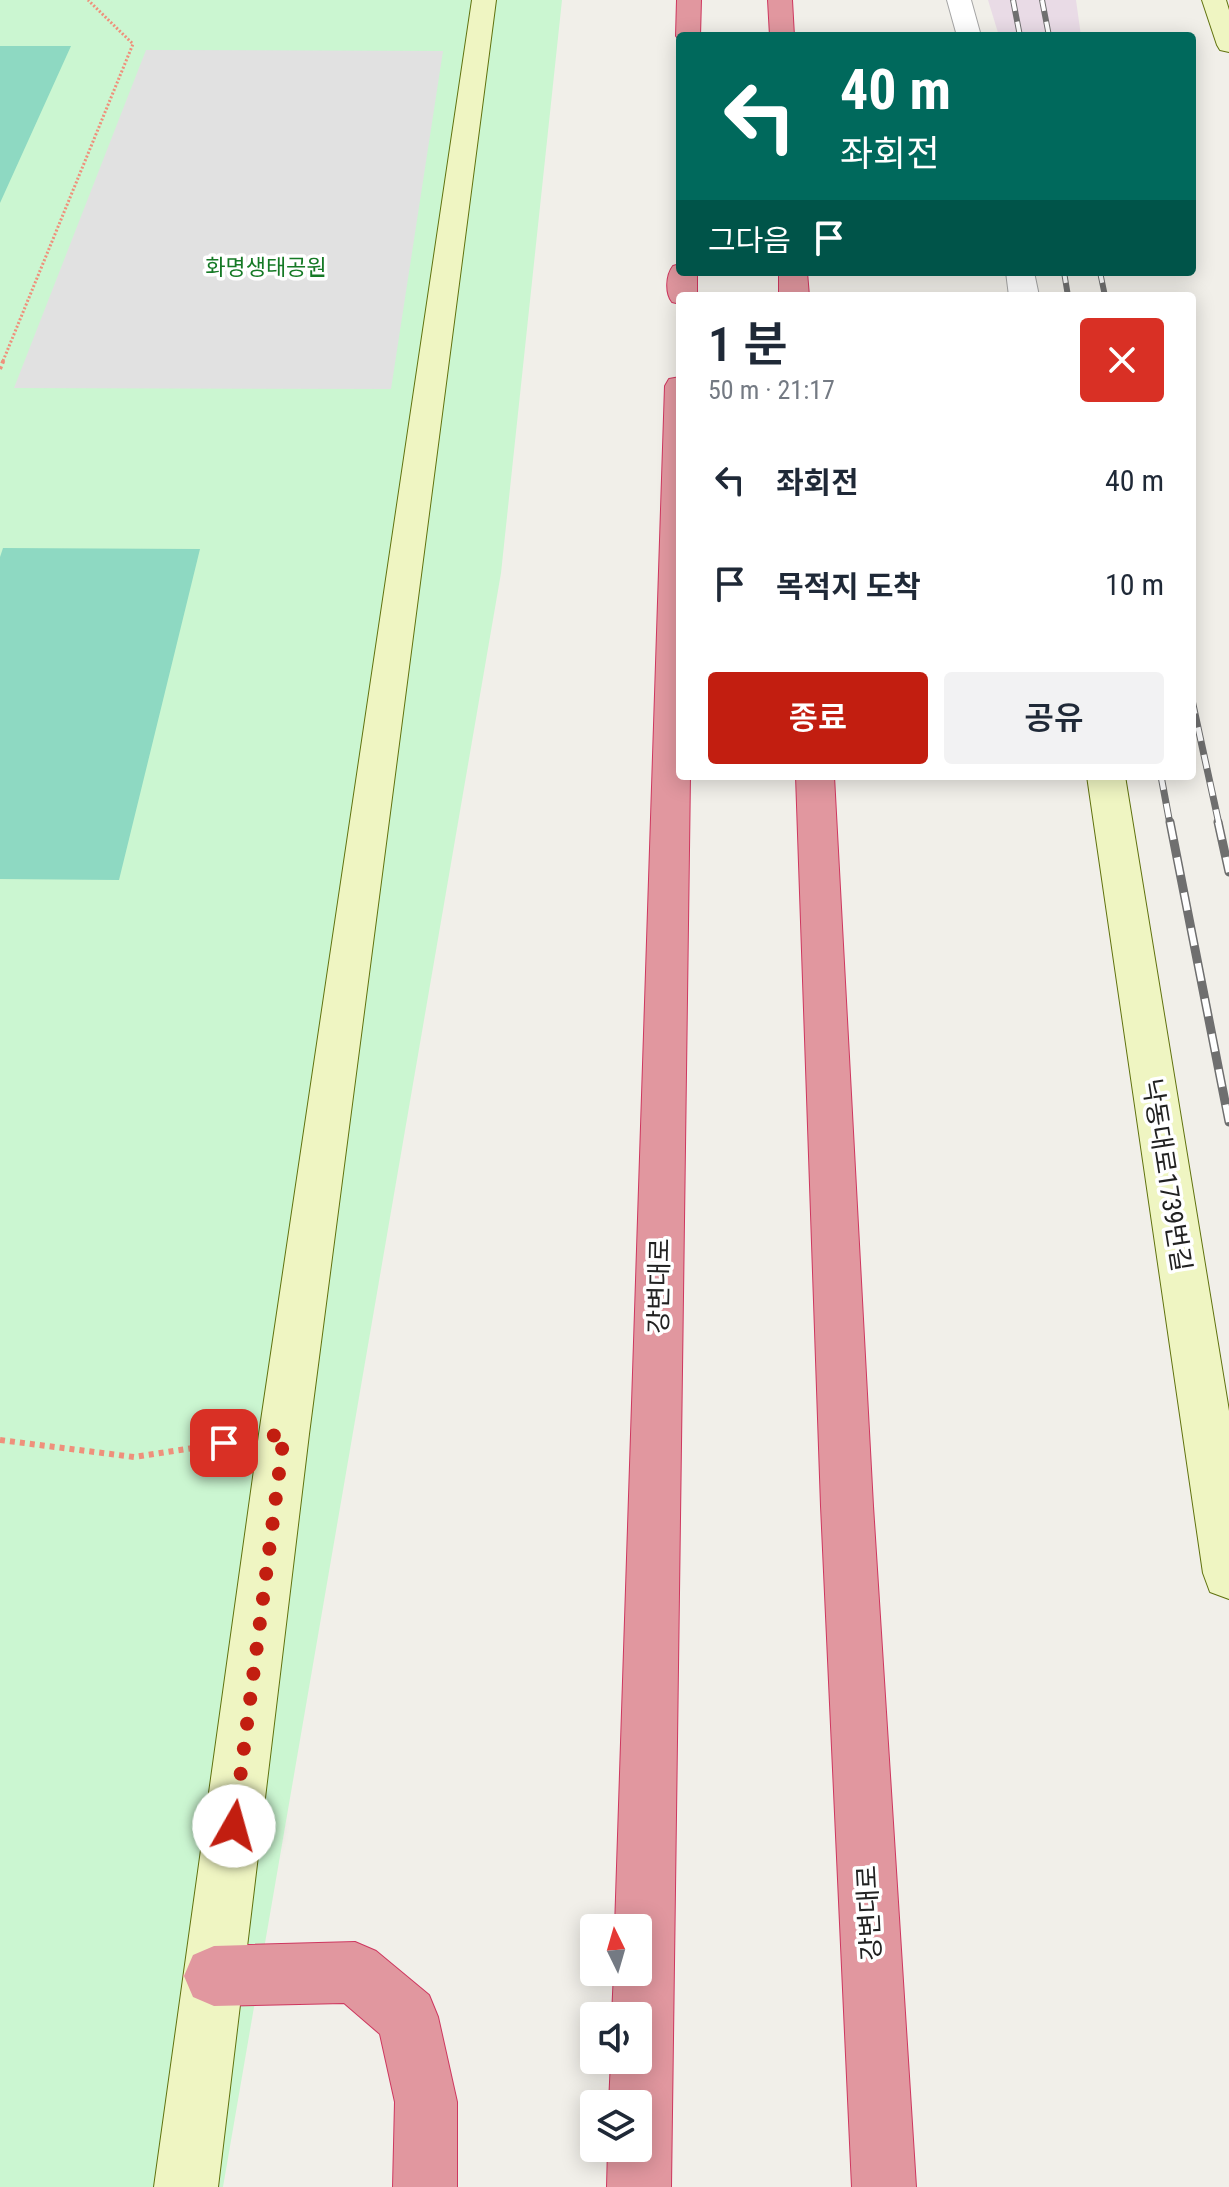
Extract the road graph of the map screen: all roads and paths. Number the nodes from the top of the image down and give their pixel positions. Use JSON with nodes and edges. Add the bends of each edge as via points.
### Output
{"nodes":[{"id":1,"x":88,"y":0,"type":"edge"},
{"id":2,"x":484,"y":0,"type":"edge"},
{"id":3,"x":689,"y":0,"type":"edge"},
{"id":4,"x":780,"y":0,"type":"edge"},
{"id":5,"x":959,"y":0,"type":"edge"},
{"id":6,"x":1214,"y":0,"type":"edge"},
{"id":7,"x":688,"y":32,"type":"edge"},
{"id":8,"x":782,"y":32,"type":"edge"},
{"id":9,"x":968,"y":32,"type":"edge"},
{"id":10,"x":1229,"y":45,"type":"edge"},
{"id":11,"x":0,"y":369,"type":"edge"},
{"id":12,"x":676,"y":562,"type":"edge"},
{"id":13,"x":815,"y":780,"type":"edge"},
{"id":14,"x":1107,"y":780,"type":"edge"},
{"id":15,"x":284,"y":1434,"type":"junction"},
{"id":16,"x":0,"y":1440,"type":"edge"},
{"id":17,"x":1229,"y":1573,"type":"edge"},
{"id":18,"x":214,"y":1976,"type":"junction"},
{"id":19,"x":186,"y":2187,"type":"edge"},
{"id":20,"x":425,"y":2187,"type":"edge"},
{"id":21,"x":639,"y":2187,"type":"edge"},
{"id":22,"x":884,"y":2187,"type":"edge"}],
"edges":[{"from":1,"to":11,"type":"path","via":[[133,44]]},
{"from":2,"to":15,"type":"street"},
{"from":3,"to":7,"type":"highway"},
{"from":4,"to":8,"type":"highway"},
{"from":5,"to":9,"type":"street"},
{"from":6,"to":10,"type":"street"},
{"from":12,"to":21,"type":"highway","name":"강변대로"},
{"from":13,"to":22,"type":"highway","name":"강변대로"},
{"from":14,"to":17,"type":"street","name":"낙동대로1739번길"},
{"from":15,"to":16,"type":"path","via":[[134,1457]]},
{"from":15,"to":18,"type":"street"},
{"from":18,"to":19,"type":"street"},
{"from":18,"to":20,"type":"highway","via":[[355,1972],[407,2017],[426,2102]]}]}
